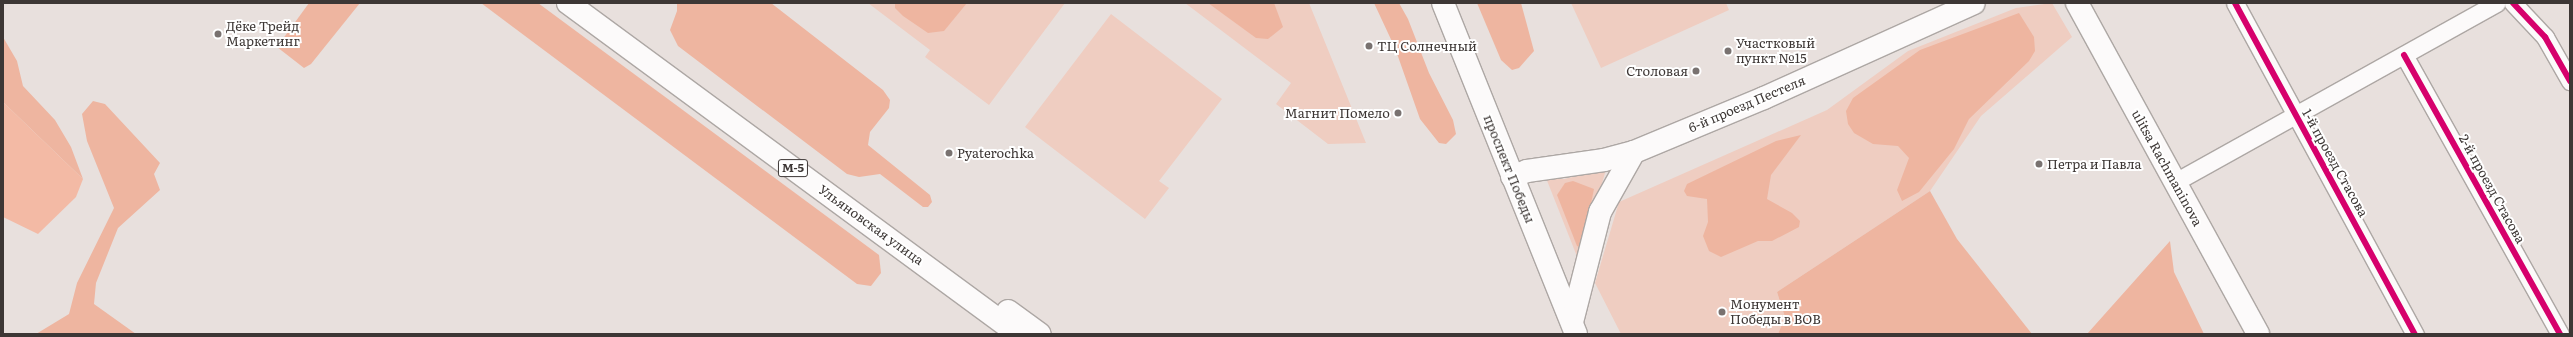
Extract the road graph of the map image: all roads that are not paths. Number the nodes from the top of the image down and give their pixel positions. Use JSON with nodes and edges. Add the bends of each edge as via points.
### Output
{"nodes":[{"id":1,"x":568,"y":3,"type":"edge"},
{"id":2,"x":591,"y":3,"type":"edge"},
{"id":3,"x":1443,"y":3,"type":"edge"},
{"id":4,"x":1974,"y":3,"type":"edge"},
{"id":5,"x":2077,"y":3,"type":"edge"},
{"id":6,"x":2235,"y":3,"type":"edge"},
{"id":7,"x":2497,"y":3,"type":"edge"},
{"id":8,"x":2513,"y":3,"type":"edge"},
{"id":9,"x":2404,"y":55,"type":"junction"},
{"id":10,"x":2570,"y":81,"type":"edge"},
{"id":11,"x":2296,"y":115,"type":"junction"},
{"id":12,"x":1634,"y":152,"type":"junction"},
{"id":13,"x":1512,"y":177,"type":"junction"},
{"id":14,"x":2175,"y":182,"type":"junction"},
{"id":15,"x":1574,"y":328,"type":"edge"},
{"id":16,"x":1018,"y":334,"type":"edge"},
{"id":17,"x":1040,"y":334,"type":"edge"},
{"id":18,"x":2258,"y":334,"type":"edge"},
{"id":19,"x":2415,"y":334,"type":"edge"},
{"id":20,"x":2560,"y":334,"type":"edge"}],
"edges":[{"from":1,"to":16,"type":"main road","name":"Ульяновская улица","number":"М-5"},
{"from":2,"to":17,"type":"main road","name":"Ульяновская улица","number":"М-5"},
{"from":3,"to":13,"type":"main road","name":"проспект Победы"},
{"from":4,"to":12,"type":"main road","name":"6-й проезд Пестеля","via":[[1764,98]]},
{"from":5,"to":14,"type":"main road","name":"ulitsa Rachmaninova"},
{"from":6,"to":11,"type":"street","name":"1-й проезд Стасова"},
{"from":7,"to":9,"type":"street"},
{"from":8,"to":10,"type":"street","via":[[2546,37]]},
{"from":9,"to":11,"type":"street"},
{"from":9,"to":20,"type":"street","name":"2-й проезд Стасова"},
{"from":11,"to":14,"type":"street"},
{"from":11,"to":19,"type":"street","name":"1-й проезд Стасова"},
{"from":12,"to":13,"type":"main road","name":"6-й проезд Пестеля","via":[[1604,160],[1527,171]]},
{"from":12,"to":15,"type":"main road","via":[[1600,212]]},
{"from":13,"to":15,"type":"main road","name":"проспект Победы"},
{"from":14,"to":18,"type":"main road","name":"ulitsa Rachmaninova"}]}
